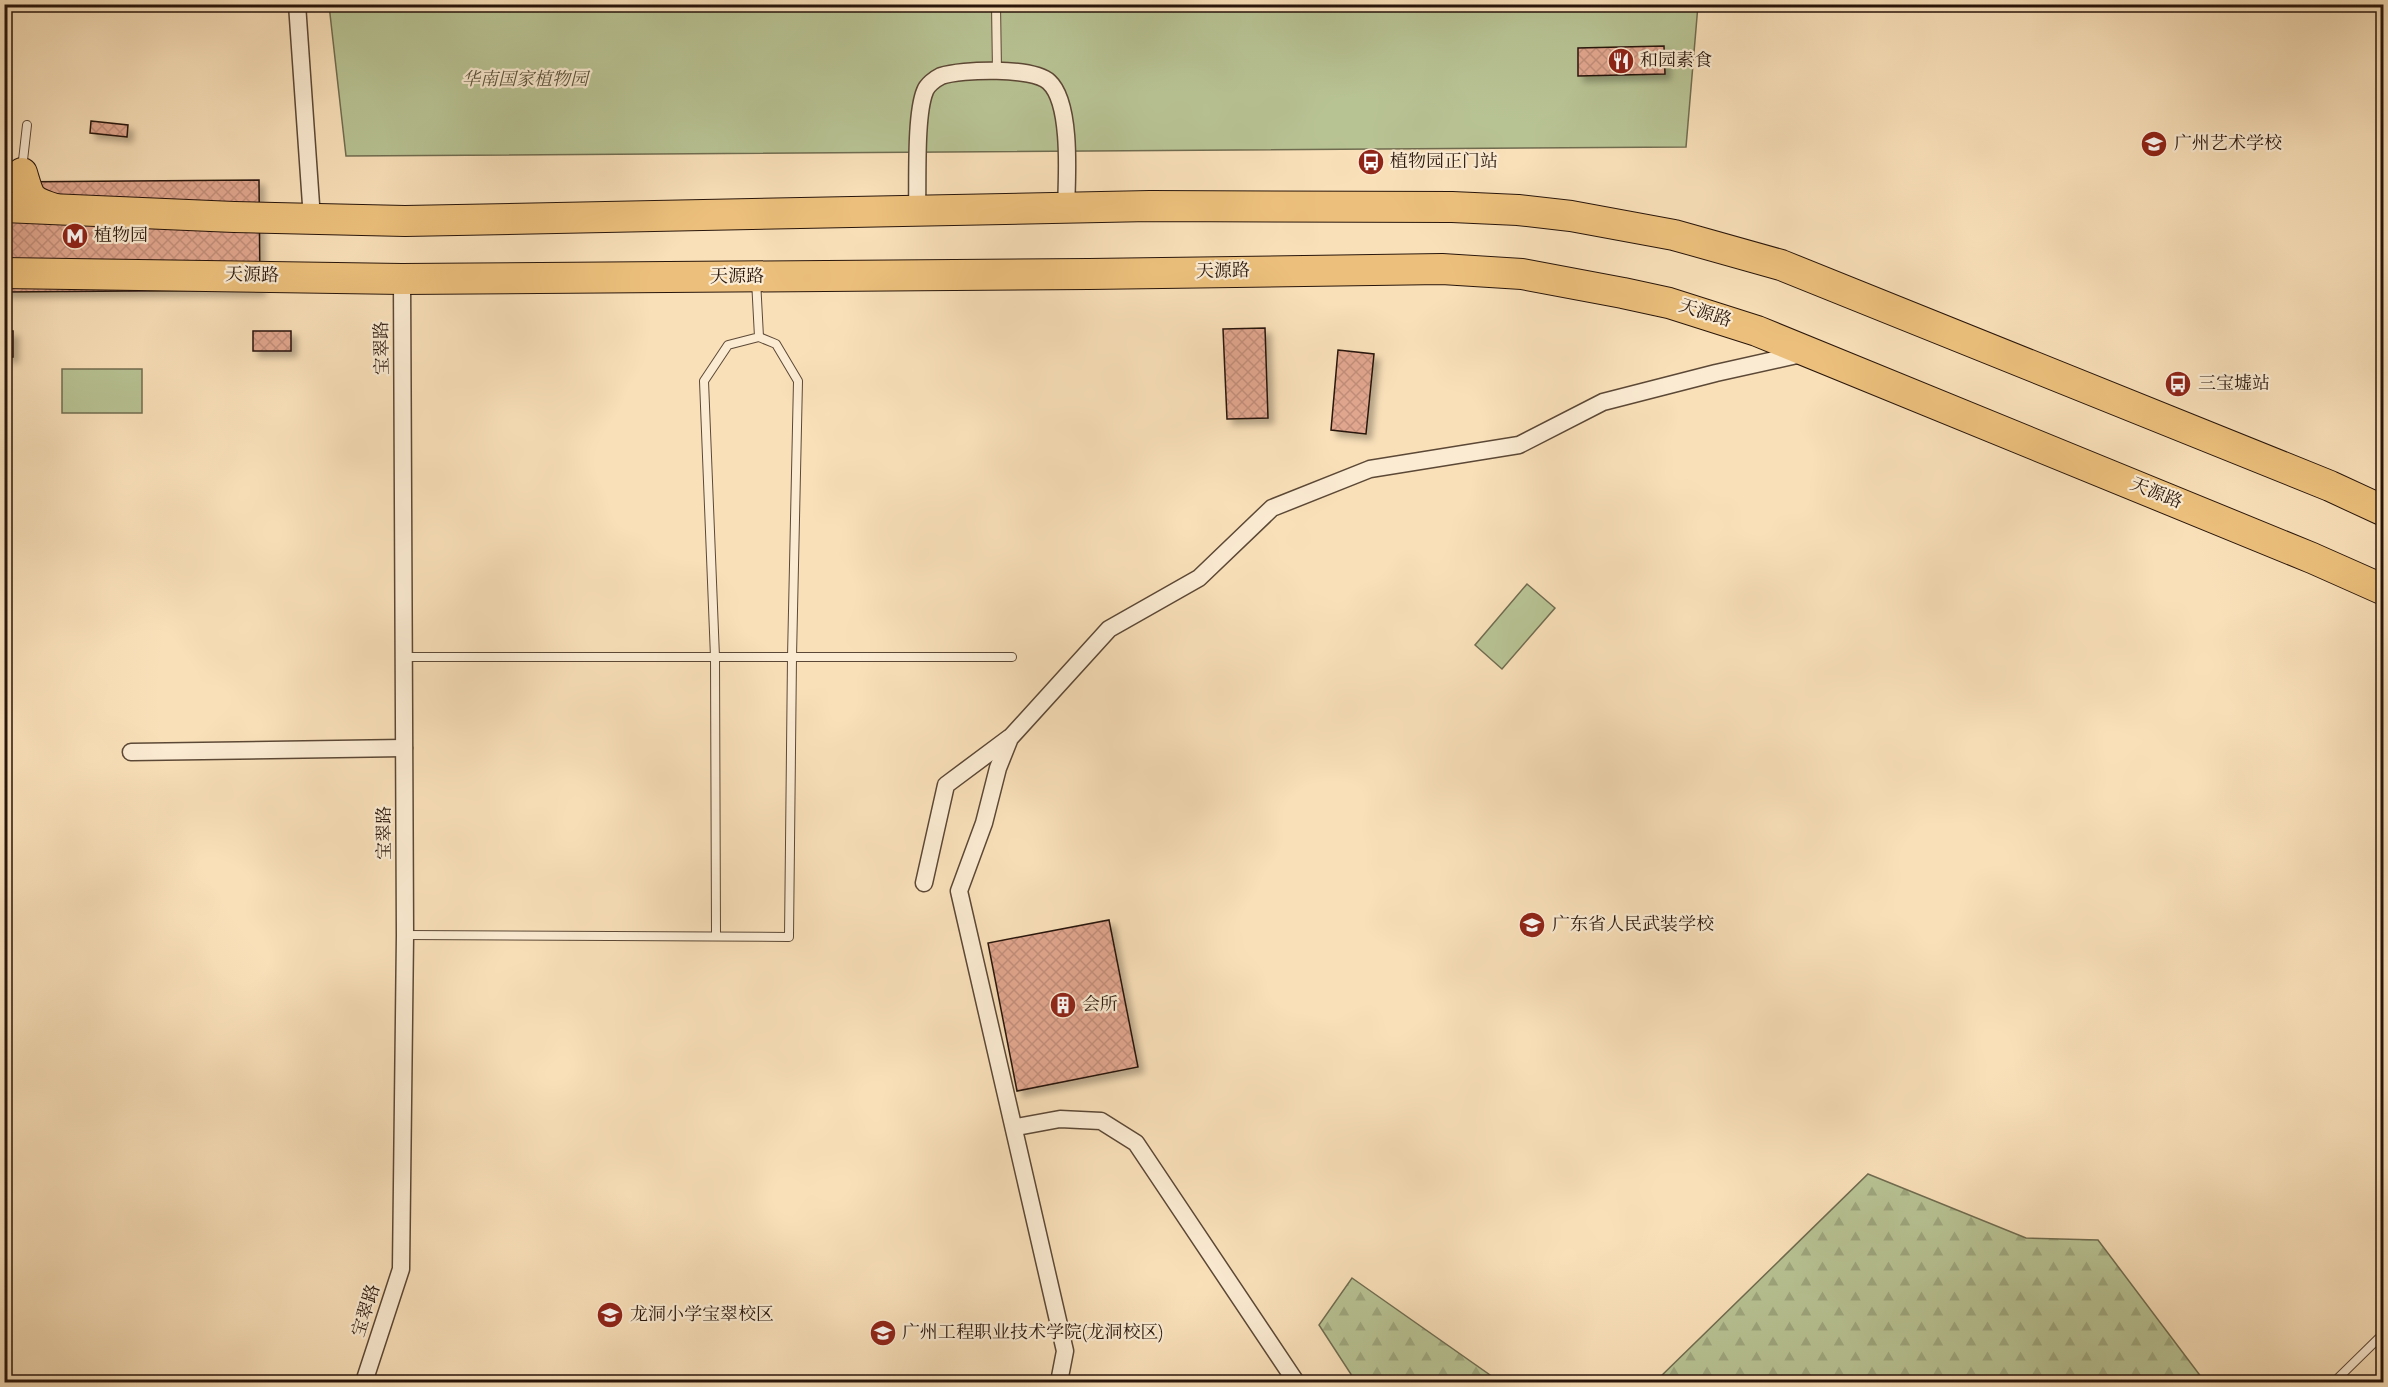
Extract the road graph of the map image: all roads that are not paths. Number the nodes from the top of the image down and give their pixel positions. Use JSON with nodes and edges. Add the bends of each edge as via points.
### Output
{"nodes":[{"id":1,"x":297,"y":4,"type":"edge"},
{"id":2,"x":996,"y":4,"type":"edge"},
{"id":3,"x":997,"y":72,"type":"junction"},
{"id":4,"x":27,"y":124,"type":"dead end"},
{"id":5,"x":13,"y":184,"type":"edge"},
{"id":6,"x":4,"y":207,"type":"edge"},
{"id":7,"x":1066,"y":208,"type":"junction"},
{"id":8,"x":57,"y":210,"type":"junction"},
{"id":9,"x":917,"y":210,"type":"junction"},
{"id":10,"x":312,"y":219,"type":"junction"},
{"id":11,"x":4,"y":273,"type":"edge"},
{"id":12,"x":756,"y":277,"type":"junction"},
{"id":13,"x":402,"y":279,"type":"junction"},
{"id":14,"x":759,"y":337,"type":"junction"},
{"id":15,"x":1810,"y":353,"type":"junction"},
{"id":16,"x":2384,"y":511,"type":"edge"},
{"id":17,"x":2384,"y":590,"type":"edge"},
{"id":18,"x":405,"y":657,"type":"junction"},
{"id":19,"x":715,"y":657,"type":"junction"},
{"id":20,"x":792,"y":657,"type":"junction"},
{"id":21,"x":1012,"y":657,"type":"dead end"},
{"id":22,"x":1010,"y":738,"type":"junction"},
{"id":23,"x":404,"y":748,"type":"junction"},
{"id":24,"x":131,"y":752,"type":"dead end"},
{"id":25,"x":924,"y":884,"type":"dead end"},
{"id":26,"x":405,"y":935,"type":"junction"},
{"id":27,"x":716,"y":936,"type":"junction"},
{"id":28,"x":1017,"y":1127,"type":"dead end"},
{"id":29,"x":2384,"y":1333,"type":"edge"},
{"id":30,"x":364,"y":1383,"type":"edge"},
{"id":31,"x":1059,"y":1383,"type":"edge"},
{"id":32,"x":1296,"y":1383,"type":"edge"},
{"id":33,"x":2334,"y":1383,"type":"edge"}],
"edges":[{"from":1,"to":10,"type":"street"},
{"from":2,"to":3,"type":"lane"},
{"from":3,"to":7,"type":"street","via":[[1037,76],[1050,83],[1059,99],[1067,139]]},
{"from":3,"to":9,"type":"street","via":[[942,76],[925,90]]},
{"from":4,"to":5,"type":"lane"},
{"from":5,"to":8,"type":"highway","via":[[38,203]]},
{"from":6,"to":8,"type":"highway"},
{"from":7,"to":9,"type":"highway"},
{"from":7,"to":16,"type":"highway","via":[[1518,210],[1674,235],[1781,266]]},
{"from":8,"to":10,"type":"highway"},
{"from":9,"to":10,"type":"highway"},
{"from":11,"to":13,"type":"highway","name":"天源路"},
{"from":12,"to":13,"type":"highway","name":"天源路"},
{"from":12,"to":14,"type":"lane"},
{"from":12,"to":15,"type":"highway","name":"天源路","via":[[1484,271],[1574,283],[1669,303],[1757,331]]},
{"from":13,"to":18,"type":"street","name":"宝翠路"},
{"from":14,"to":19,"type":"lane","via":[[728,345],[704,381]]},
{"from":14,"to":20,"type":"lane","via":[[776,344],[798,381]]},
{"from":15,"to":17,"type":"highway","name":"天源路"},
{"from":15,"to":22,"type":"street","via":[[1603,402],[1519,445],[1370,469],[1272,508],[1199,578],[1109,628]]},
{"from":18,"to":19,"type":"lane"},
{"from":18,"to":23,"type":"street","name":"宝翠路"},
{"from":19,"to":20,"type":"lane"},
{"from":19,"to":27,"type":"lane"},
{"from":20,"to":21,"type":"lane"},
{"from":20,"to":27,"type":"lane","via":[[789,937]]},
{"from":22,"to":25,"type":"street","via":[[946,785]]},
{"from":22,"to":31,"type":"street","via":[[959,891],[1065,1351]]},
{"from":23,"to":24,"type":"street"},
{"from":23,"to":26,"type":"street","name":"宝翠路"},
{"from":26,"to":27,"type":"lane"},
{"from":26,"to":30,"type":"street","name":"宝翠路","via":[[400,1269]]},
{"from":28,"to":32,"type":"street","via":[[1060,1119],[1101,1121],[1136,1143]]},
{"from":29,"to":33,"type":"lane"}]}
